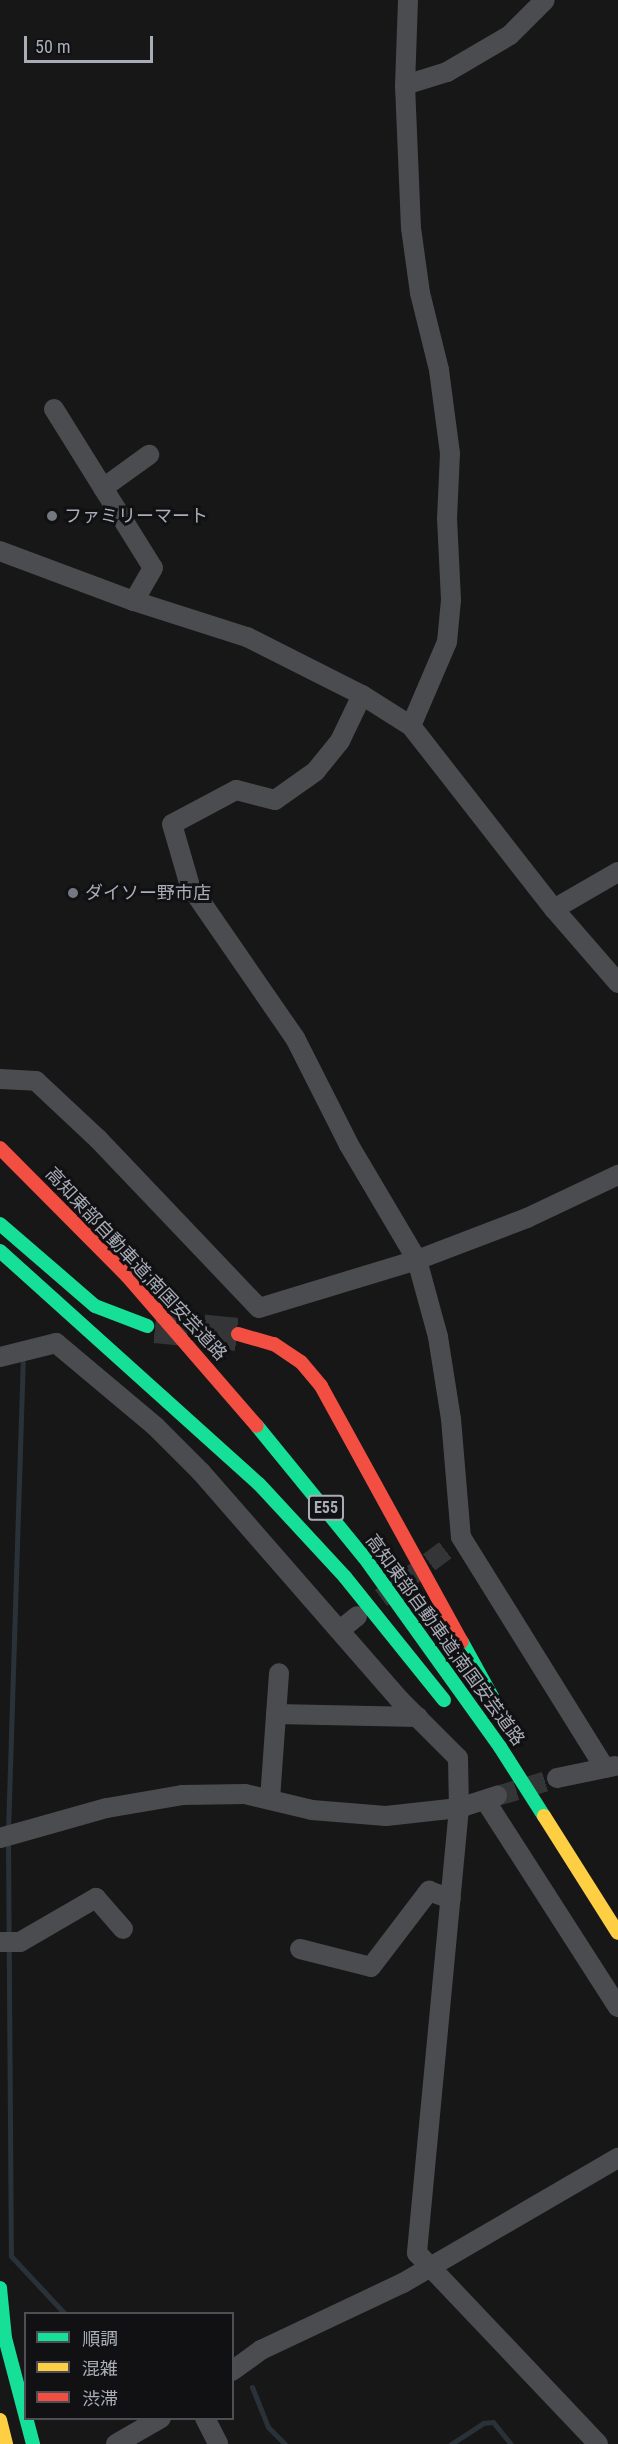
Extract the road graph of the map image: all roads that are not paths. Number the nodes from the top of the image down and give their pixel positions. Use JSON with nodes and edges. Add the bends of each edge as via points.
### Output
{"nodes":[{"id":1,"x":408,"y":0,"type":"edge"},
{"id":2,"x":545,"y":0,"type":"edge"},
{"id":3,"x":405,"y":85,"type":"junction"},
{"id":4,"x":54,"y":410,"type":"dead end"},
{"id":5,"x":148,"y":456,"type":"dead end"},
{"id":6,"x":103,"y":488,"type":"junction"},
{"id":7,"x":0,"y":551,"type":"edge"},
{"id":8,"x":134,"y":601,"type":"junction"},
{"id":9,"x":362,"y":696,"type":"junction"},
{"id":10,"x":411,"y":726,"type":"junction"},
{"id":11,"x":618,"y":872,"type":"edge"},
{"id":12,"x":554,"y":909,"type":"junction"},
{"id":13,"x":618,"y":983,"type":"edge"},
{"id":14,"x":0,"y":1079,"type":"edge"},
{"id":15,"x":0,"y":1148,"type":"edge"},
{"id":16,"x":618,"y":1175,"type":"edge"},
{"id":17,"x":0,"y":1224,"type":"edge"},
{"id":18,"x":0,"y":1251,"type":"edge"},
{"id":19,"x":417,"y":1260,"type":"junction"},
{"id":20,"x":147,"y":1326,"type":"tunnel mouth"},
{"id":21,"x":238,"y":1334,"type":"tunnel mouth"},
{"id":22,"x":0,"y":1357,"type":"edge"},
{"id":23,"x":357,"y":1616,"type":"dead end"},
{"id":24,"x":340,"y":1630,"type":"junction"},
{"id":25,"x":279,"y":1673,"type":"dead end"},
{"id":26,"x":453,"y":1711,"type":"dead end"},
{"id":27,"x":276,"y":1714,"type":"junction"},
{"id":28,"x":418,"y":1718,"type":"junction"},
{"id":29,"x":507,"y":1724,"type":"dead end"},
{"id":30,"x":474,"y":1738,"type":"dead end"},
{"id":31,"x":611,"y":1767,"type":"edge"},
{"id":32,"x":550,"y":1782,"type":"joint"},
{"id":33,"x":270,"y":1799,"type":"junction"},
{"id":34,"x":459,"y":1808,"type":"junction"},
{"id":35,"x":6,"y":1837,"type":"edge"},
{"id":36,"x":568,"y":1852,"type":"junction"},
{"id":37,"x":451,"y":1899,"type":"junction"},
{"id":38,"x":618,"y":1921,"type":"edge"},
{"id":39,"x":123,"y":1929,"type":"dead end"},
{"id":40,"x":618,"y":1933,"type":"edge"},
{"id":41,"x":0,"y":1942,"type":"edge"},
{"id":42,"x":300,"y":1949,"type":"dead end"},
{"id":43,"x":618,"y":2007,"type":"edge"},
{"id":44,"x":618,"y":2158,"type":"edge"},
{"id":45,"x":428,"y":2267,"type":"junction"},
{"id":46,"x":0,"y":2288,"type":"edge"},
{"id":47,"x":234,"y":2370,"type":"edge"},
{"id":48,"x":24,"y":2410,"type":"edge"},
{"id":49,"x":0,"y":2420,"type":"edge"},
{"id":50,"x":27,"y":2420,"type":"edge"},
{"id":51,"x":158,"y":2420,"type":"edge"},
{"id":52,"x":206,"y":2420,"type":"edge"},
{"id":53,"x":6,"y":2444,"type":"edge"},
{"id":54,"x":33,"y":2444,"type":"edge"},
{"id":55,"x":116,"y":2444,"type":"edge"},
{"id":56,"x":218,"y":2444,"type":"edge"},
{"id":57,"x":598,"y":2444,"type":"edge"}],
"edges":[{"from":1,"to":3,"type":"street"},
{"from":2,"to":3,"type":"street","via":[[510,35],[447,72]]},
{"from":3,"to":10,"type":"street","via":[[411,228],[420,293],[439,370],[450,453],[447,518],[451,600],[447,642]]},
{"from":4,"to":6,"type":"street"},
{"from":5,"to":6,"type":"street"},
{"from":6,"to":8,"type":"street","via":[[153,568]]},
{"from":7,"to":8,"type":"street"},
{"from":8,"to":9,"type":"street","via":[[247,637]]},
{"from":9,"to":10,"type":"street"},
{"from":9,"to":19,"type":"street","via":[[340,741],[316,771],[275,800],[236,790],[172,824],[190,886],[295,1038],[350,1145]]},
{"from":10,"to":12,"type":"street"},
{"from":11,"to":12,"type":"street"},
{"from":12,"to":13,"type":"street"},
{"from":14,"to":19,"type":"street","via":[[36,1081],[98,1139],[259,1308]]},
{"from":15,"to":36,"type":"highway","name":"高知東部自動車道;南国安芸道路","number":"E55","via":[[208,1366],[364,1557],[500,1747]]},
{"from":16,"to":19,"type":"street","via":[[526,1218]]},
{"from":17,"to":20,"type":"highway","via":[[95,1306]]},
{"from":18,"to":26,"type":"highway","via":[[259,1484],[345,1577]]},
{"from":19,"to":31,"type":"street","via":[[441,1360],[454,1543]]},
{"from":21,"to":29,"type":"highway","via":[[274,1344],[301,1362],[321,1386]]},
{"from":22,"to":24,"type":"street","via":[[56,1343],[155,1426],[201,1472]]},
{"from":23,"to":24,"type":"street"},
{"from":24,"to":28,"type":"street"},
{"from":25,"to":27,"type":"street"},
{"from":27,"to":28,"type":"street"},
{"from":27,"to":33,"type":"street"},
{"from":28,"to":34,"type":"street","via":[[458,1758]]},
{"from":30,"to":36,"type":"highway"},
{"from":31,"to":32,"type":"street"},
{"from":32,"to":38,"type":"highway"},
{"from":33,"to":34,"type":"street","via":[[347,1815],[413,1814]]},
{"from":33,"to":35,"type":"street","via":[[225,1792],[182,1795],[107,1808]]},
{"from":34,"to":37,"type":"street"},
{"from":34,"to":43,"type":"street","via":[[491,1798]]},
{"from":36,"to":40,"type":"highway","name":"高知東部自動車道;南国安芸道路","number":"E55"},
{"from":37,"to":42,"type":"street","via":[[429,1891],[371,1967]]},
{"from":37,"to":45,"type":"street","via":[[417,2253]]},
{"from":39,"to":41,"type":"street","via":[[96,1898],[20,1942]]},
{"from":44,"to":45,"type":"street"},
{"from":45,"to":47,"type":"street","via":[[403,2283],[261,2350]]},
{"from":45,"to":57,"type":"street"},
{"from":46,"to":48,"type":"highway","via":[[5,2338]]},
{"from":49,"to":53,"type":"highway"},
{"from":50,"to":54,"type":"highway"},
{"from":51,"to":55,"type":"street"},
{"from":52,"to":56,"type":"street"}]}
